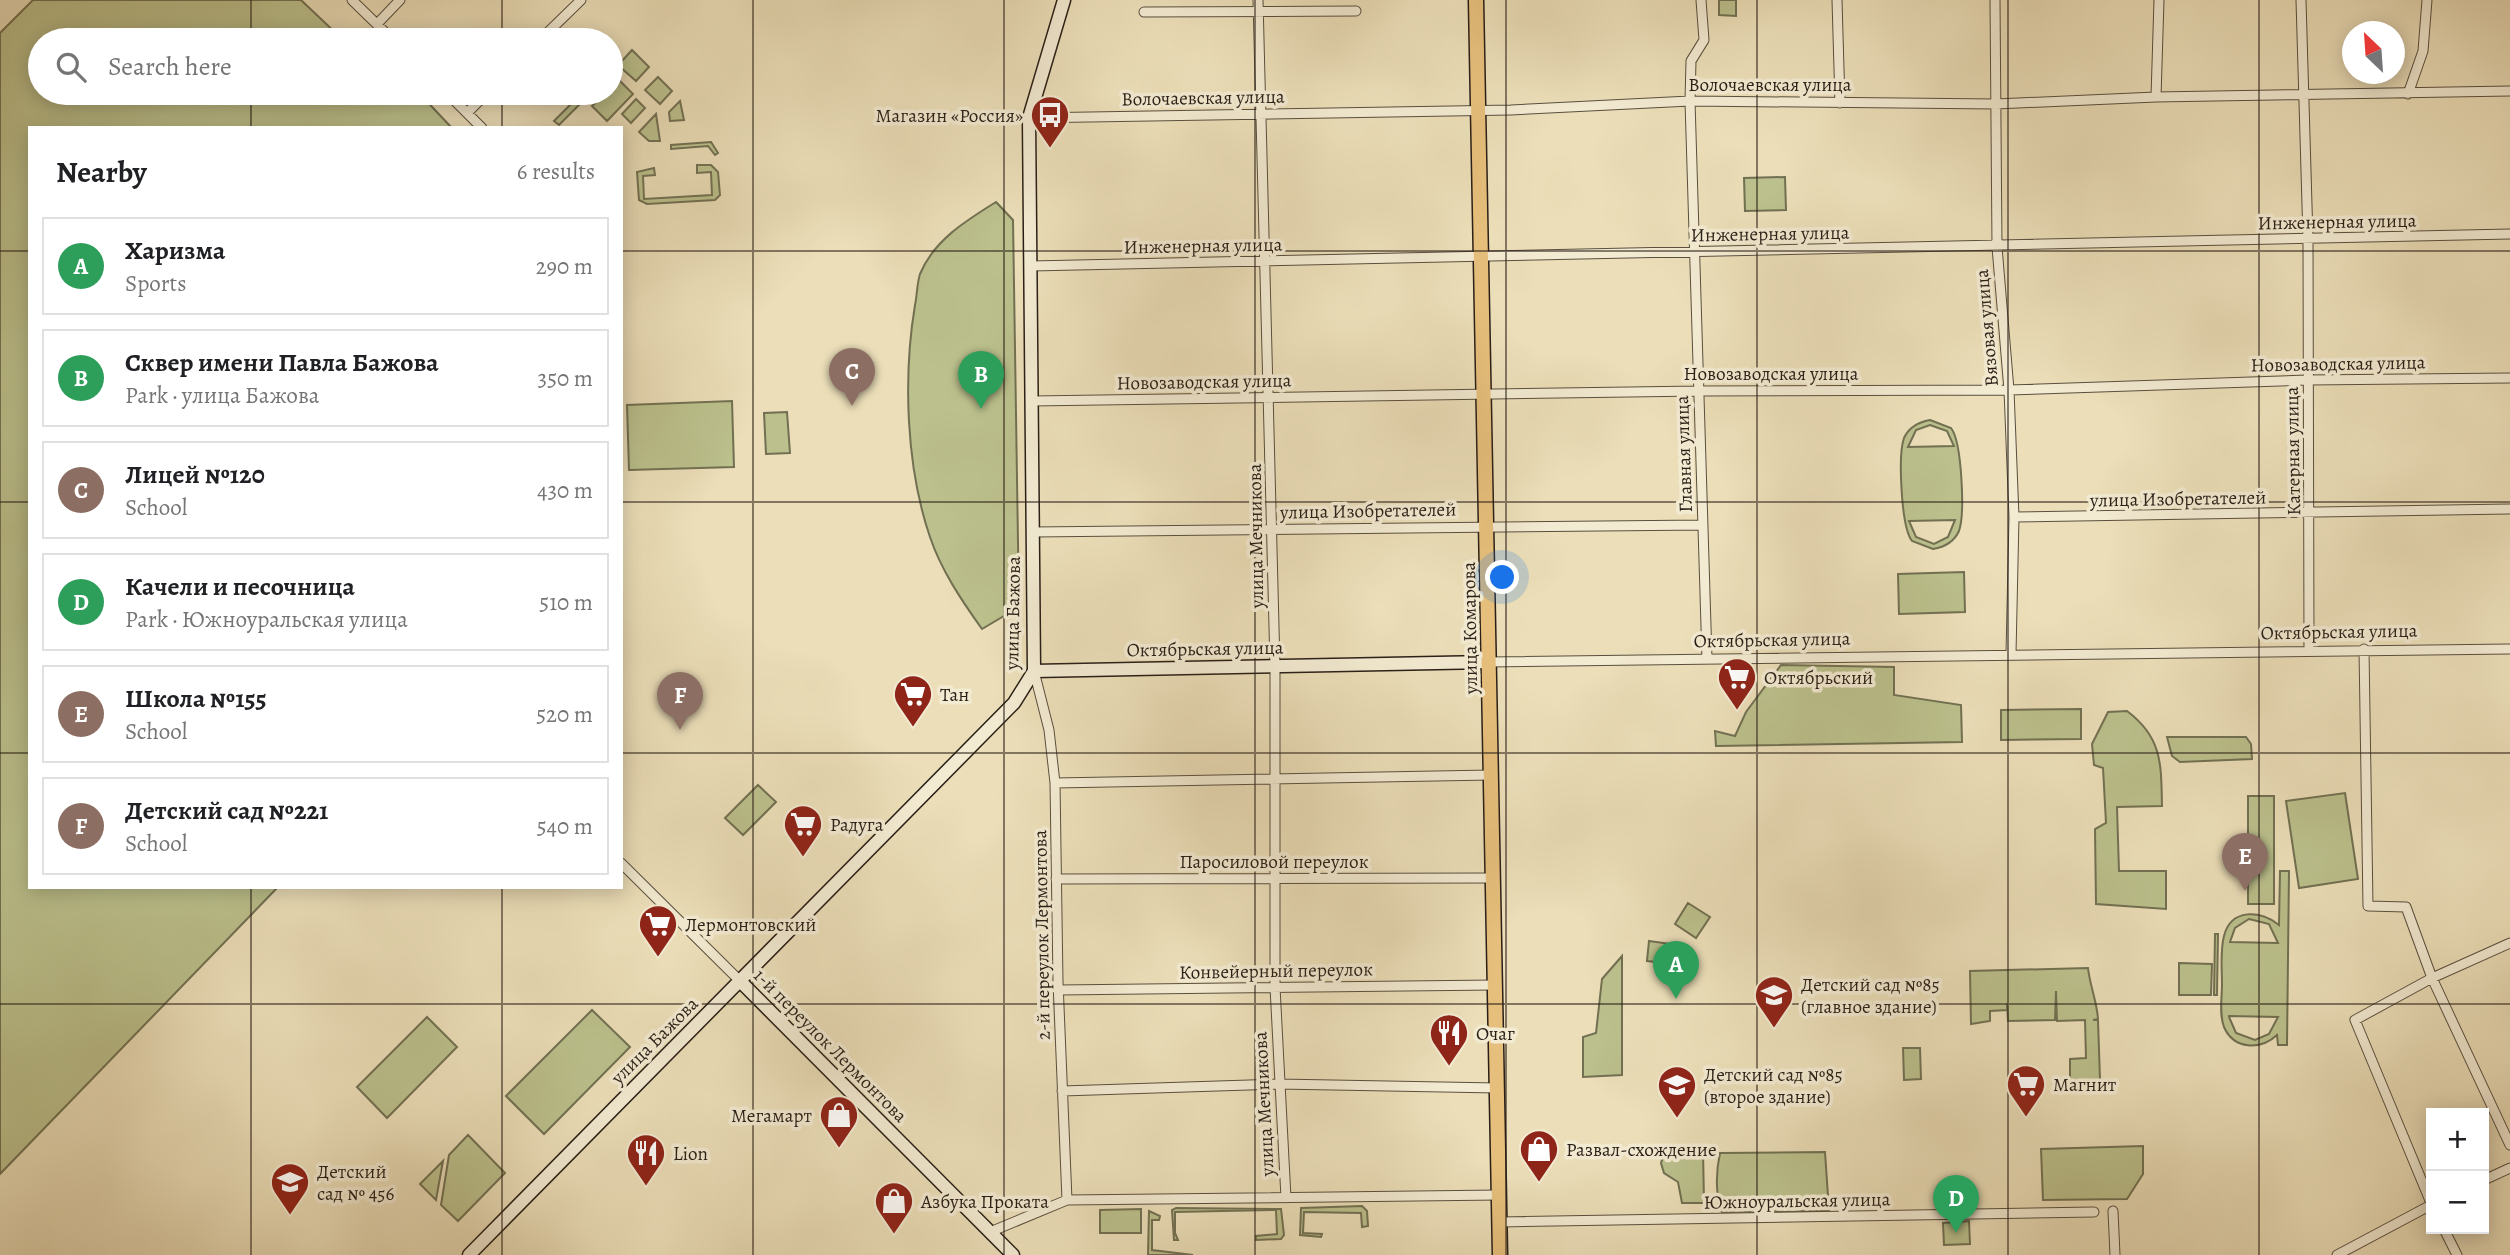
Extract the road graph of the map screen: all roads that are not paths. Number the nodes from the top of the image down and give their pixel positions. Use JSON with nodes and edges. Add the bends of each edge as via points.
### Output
{"nodes":[{"id":1,"x":352,"y":0,"type":"edge"},
{"id":2,"x":400,"y":0,"type":"edge"},
{"id":3,"x":579,"y":0,"type":"edge"},
{"id":4,"x":1064,"y":0,"type":"edge"},
{"id":5,"x":1258,"y":0,"type":"edge"},
{"id":6,"x":1476,"y":0,"type":"edge"},
{"id":7,"x":1702,"y":0,"type":"edge"},
{"id":8,"x":1838,"y":0,"type":"edge"},
{"id":9,"x":1995,"y":0,"type":"edge"},
{"id":10,"x":2159,"y":0,"type":"edge"},
{"id":11,"x":2301,"y":0,"type":"edge"},
{"id":12,"x":2427,"y":0,"type":"edge"},
{"id":13,"x":1356,"y":11,"type":"dead end"},
{"id":14,"x":1144,"y":12,"type":"dead end"},
{"id":15,"x":1259,"y":13,"type":"junction"},
{"id":16,"x":377,"y":24,"type":"junction"},
{"id":17,"x":381,"y":28,"type":"edge"},
{"id":18,"x":552,"y":28,"type":"edge"},
{"id":19,"x":2510,"y":92,"type":"edge"},
{"id":20,"x":2303,"y":94,"type":"junction"},
{"id":21,"x":2408,"y":94,"type":"junction"},
{"id":22,"x":2156,"y":97,"type":"junction"},
{"id":23,"x":1690,"y":101,"type":"junction"},
{"id":24,"x":1840,"y":103,"type":"junction"},
{"id":25,"x":1996,"y":104,"type":"junction"},
{"id":26,"x":459,"y":105,"type":"edge"},
{"id":27,"x":475,"y":105,"type":"edge"},
{"id":28,"x":1478,"y":110,"type":"junction"},
{"id":29,"x":467,"y":113,"type":"junction"},
{"id":30,"x":1263,"y":114,"type":"junction"},
{"id":31,"x":1030,"y":118,"type":"junction"},
{"id":32,"x":480,"y":126,"type":"edge"},
{"id":33,"x":2510,"y":234,"type":"edge"},
{"id":34,"x":2308,"y":239,"type":"junction"},
{"id":35,"x":1997,"y":247,"type":"junction"},
{"id":36,"x":1694,"y":252,"type":"junction"},
{"id":37,"x":1481,"y":255,"type":"junction"},
{"id":38,"x":1266,"y":261,"type":"junction"},
{"id":39,"x":1031,"y":266,"type":"junction"},
{"id":40,"x":2510,"y":378,"type":"edge"},
{"id":41,"x":2308,"y":380,"type":"junction"},
{"id":42,"x":2010,"y":390,"type":"junction"},
{"id":43,"x":1699,"y":391,"type":"junction"},
{"id":44,"x":1485,"y":394,"type":"junction"},
{"id":45,"x":1269,"y":398,"type":"junction"},
{"id":46,"x":1032,"y":401,"type":"junction"},
{"id":47,"x":2510,"y":509,"type":"edge"},
{"id":48,"x":2310,"y":514,"type":"junction"},
{"id":49,"x":2014,"y":517,"type":"junction"},
{"id":50,"x":1487,"y":525,"type":"junction"},
{"id":51,"x":1703,"y":525,"type":"junction"},
{"id":52,"x":1272,"y":530,"type":"junction"},
{"id":53,"x":1033,"y":532,"type":"junction"},
{"id":54,"x":2364,"y":649,"type":"junction"},
{"id":55,"x":2510,"y":649,"type":"edge"},
{"id":56,"x":2309,"y":650,"type":"junction"},
{"id":57,"x":2011,"y":654,"type":"junction"},
{"id":58,"x":1707,"y":659,"type":"junction"},
{"id":59,"x":1488,"y":662,"type":"junction"},
{"id":60,"x":1275,"y":667,"type":"junction"},
{"id":61,"x":1034,"y":671,"type":"junction"},
{"id":62,"x":1490,"y":775,"type":"junction"},
{"id":63,"x":1275,"y":778,"type":"junction"},
{"id":64,"x":1055,"y":783,"type":"junction"},
{"id":65,"x":623,"y":865,"type":"edge"},
{"id":66,"x":1492,"y":878,"type":"junction"},
{"id":67,"x":1056,"y":879,"type":"junction"},
{"id":68,"x":1275,"y":879,"type":"junction"},
{"id":69,"x":2510,"y":943,"type":"edge"},
{"id":70,"x":2432,"y":978,"type":"junction"},
{"id":71,"x":740,"y":981,"type":"junction"},
{"id":72,"x":1495,"y":985,"type":"junction"},
{"id":73,"x":1275,"y":987,"type":"junction"},
{"id":74,"x":1059,"y":990,"type":"junction"},
{"id":75,"x":1278,"y":1084,"type":"junction"},
{"id":76,"x":1497,"y":1088,"type":"junction"},
{"id":77,"x":1062,"y":1091,"type":"junction"},
{"id":78,"x":2510,"y":1145,"type":"edge"},
{"id":79,"x":2510,"y":1168,"type":"edge"},
{"id":80,"x":2489,"y":1178,"type":"edge"},
{"id":81,"x":2426,"y":1192,"type":"edge"},
{"id":82,"x":1499,"y":1195,"type":"junction"},
{"id":83,"x":1286,"y":1198,"type":"junction"},
{"id":84,"x":1067,"y":1200,"type":"junction"},
{"id":85,"x":2426,"y":1207,"type":"edge"},
{"id":86,"x":2113,"y":1211,"type":"dead end"},
{"id":87,"x":2094,"y":1212,"type":"dead end"},
{"id":88,"x":1500,"y":1222,"type":"junction"},
{"id":89,"x":990,"y":1232,"type":"junction"},
{"id":90,"x":2446,"y":1234,"type":"edge"},
{"id":91,"x":2351,"y":1252,"type":"edge"},
{"id":92,"x":469,"y":1255,"type":"edge"},
{"id":93,"x":1013,"y":1255,"type":"edge"},
{"id":94,"x":1500,"y":1255,"type":"edge"},
{"id":95,"x":2116,"y":1255,"type":"edge"},
{"id":96,"x":2337,"y":1255,"type":"edge"},
{"id":97,"x":2456,"y":1255,"type":"edge"}],
"edges":[{"from":1,"to":16,"type":"street"},
{"from":2,"to":16,"type":"street"},
{"from":3,"to":18,"type":"street"},
{"from":4,"to":31,"type":"main road","name":"улица Бажова"},
{"from":5,"to":15,"type":"street","name":"улица Мечникова"},
{"from":6,"to":28,"type":"main road","name":"улица Комарова"},
{"from":7,"to":23,"type":"street","name":"Главная улица","via":[[1703,40],[1691,61]]},
{"from":8,"to":24,"type":"street"},
{"from":9,"to":25,"type":"street","name":"Вязовая улица"},
{"from":10,"to":22,"type":"street"},
{"from":11,"to":20,"type":"street","name":"Катерная улица"},
{"from":12,"to":21,"type":"street","via":[[2423,51]]},
{"from":13,"to":15,"type":"street"},
{"from":14,"to":15,"type":"street"},
{"from":15,"to":30,"type":"street","name":"улица Мечникова"},
{"from":16,"to":17,"type":"street"},
{"from":19,"to":21,"type":"street","name":"Волочаевская улица"},
{"from":20,"to":21,"type":"street","name":"Волочаевская улица"},
{"from":20,"to":22,"type":"street","name":"Волочаевская улица"},
{"from":20,"to":34,"type":"street","name":"Катерная улица"},
{"from":22,"to":25,"type":"street","name":"Волочаевская улица"},
{"from":23,"to":24,"type":"street","name":"Волочаевская улица"},
{"from":23,"to":28,"type":"street","name":"Волочаевская улица"},
{"from":23,"to":36,"type":"street","name":"Главная улица"},
{"from":24,"to":25,"type":"street","name":"Волочаевская улица"},
{"from":25,"to":35,"type":"street","name":"Вязовая улица"},
{"from":26,"to":29,"type":"street"},
{"from":27,"to":29,"type":"street"},
{"from":28,"to":30,"type":"street","name":"Волочаевская улица"},
{"from":28,"to":37,"type":"main road","name":"улица Комарова"},
{"from":29,"to":32,"type":"street"},
{"from":30,"to":31,"type":"street","name":"Волочаевская улица"},
{"from":30,"to":38,"type":"street","name":"улица Мечникова"},
{"from":31,"to":39,"type":"main road","name":"улица Бажова"},
{"from":33,"to":34,"type":"street","name":"Инженерная улица"},
{"from":34,"to":35,"type":"street","name":"Инженерная улица"},
{"from":34,"to":41,"type":"street","name":"Катерная улица"},
{"from":35,"to":36,"type":"street","name":"Инженерная улица"},
{"from":35,"to":42,"type":"street","name":"Вязовая улица"},
{"from":36,"to":37,"type":"street","name":"Инженерная улица"},
{"from":36,"to":43,"type":"street","name":"Главная улица"},
{"from":37,"to":38,"type":"street","name":"Инженерная улица"},
{"from":37,"to":44,"type":"main road","name":"улица Комарова"},
{"from":38,"to":39,"type":"street","name":"Инженерная улица"},
{"from":38,"to":45,"type":"street","name":"улица Мечникова"},
{"from":39,"to":46,"type":"main road","name":"улица Бажова"},
{"from":40,"to":41,"type":"street","name":"Новозаводская улица"},
{"from":41,"to":42,"type":"street","name":"Новозаводская улица"},
{"from":41,"to":48,"type":"street","name":"Катерная улица"},
{"from":42,"to":43,"type":"street","name":"Новозаводская улица"},
{"from":42,"to":49,"type":"street","name":"Вязовая улица"},
{"from":43,"to":44,"type":"street","name":"Новозаводская улица"},
{"from":43,"to":51,"type":"street","name":"Главная улица"},
{"from":44,"to":45,"type":"street","name":"Новозаводская улица"},
{"from":44,"to":50,"type":"main road","name":"улица Комарова"},
{"from":45,"to":46,"type":"street","name":"Новозаводская улица"},
{"from":45,"to":52,"type":"street","name":"улица Мечникова"},
{"from":46,"to":53,"type":"main road","name":"улица Бажова"},
{"from":47,"to":48,"type":"street","name":"улица Изобретателей"},
{"from":48,"to":49,"type":"street","name":"улица Изобретателей"},
{"from":48,"to":56,"type":"street","name":"Катерная улица"},
{"from":49,"to":57,"type":"street","name":"Вязовая улица"},
{"from":50,"to":51,"type":"street","name":"улица Изобретателей"},
{"from":50,"to":52,"type":"street","name":"улица Изобретателей"},
{"from":50,"to":59,"type":"main road","name":"улица Комарова"},
{"from":51,"to":58,"type":"street","name":"Главная улица"},
{"from":52,"to":53,"type":"street","name":"улица Изобретателей"},
{"from":52,"to":60,"type":"street","name":"улица Мечникова"},
{"from":53,"to":61,"type":"main road","name":"улица Бажова"},
{"from":54,"to":55,"type":"street","name":"Октябрьская улица"},
{"from":54,"to":56,"type":"street","name":"Октябрьская улица"},
{"from":54,"to":70,"type":"street","via":[[2368,906],[2406,907]]},
{"from":56,"to":57,"type":"street","name":"Октябрьская улица"},
{"from":57,"to":58,"type":"street","name":"Октябрьская улица"},
{"from":58,"to":59,"type":"street","name":"Октябрьская улица"},
{"from":59,"to":60,"type":"main road","name":"Октябрьская улица"},
{"from":59,"to":62,"type":"main road","name":"улица Комарова"},
{"from":60,"to":61,"type":"main road","name":"Октябрьская улица"},
{"from":60,"to":63,"type":"street","name":"улица Мечникова"},
{"from":61,"to":64,"type":"street","name":"2-й переулок Лермонтова","via":[[1049,730]]},
{"from":61,"to":71,"type":"main road","name":"улица Бажова","via":[[1014,704]]},
{"from":62,"to":63,"type":"street"},
{"from":62,"to":66,"type":"main road","name":"улица Комарова"},
{"from":63,"to":64,"type":"street"},
{"from":63,"to":68,"type":"street","name":"улица Мечникова"},
{"from":64,"to":67,"type":"street","name":"2-й переулок Лермонтова"},
{"from":65,"to":71,"type":"street","name":"1-й переулок Лермонтова"},
{"from":66,"to":68,"type":"street","name":"Паросиловой переулок"},
{"from":66,"to":72,"type":"main road","name":"улица Комарова"},
{"from":67,"to":68,"type":"street","name":"Паросиловой переулок"},
{"from":67,"to":74,"type":"street","name":"2-й переулок Лермонтова"},
{"from":68,"to":73,"type":"street","name":"улица Мечникова"},
{"from":69,"to":70,"type":"street"},
{"from":70,"to":78,"type":"street"},
{"from":70,"to":81,"type":"street","via":[[2355,1020]]},
{"from":71,"to":89,"type":"main road","name":"1-й переулок Лермонтова"},
{"from":71,"to":92,"type":"main road","name":"улица Бажова"},
{"from":72,"to":73,"type":"street","name":"Конвейерный переулок"},
{"from":72,"to":76,"type":"main road","name":"улица Комарова"},
{"from":73,"to":74,"type":"street","name":"Конвейерный переулок"},
{"from":73,"to":75,"type":"street","name":"улица Мечникова"},
{"from":74,"to":77,"type":"street","name":"2-й переулок Лермонтова"},
{"from":75,"to":76,"type":"street"},
{"from":75,"to":77,"type":"street"},
{"from":75,"to":83,"type":"street","name":"улица Мечникова"},
{"from":76,"to":82,"type":"main road","name":"улица Комарова"},
{"from":77,"to":84,"type":"street","name":"2-й переулок Лермонтова"},
{"from":79,"to":80,"type":"street"},
{"from":82,"to":83,"type":"street"},
{"from":82,"to":88,"type":"main road","name":"улица Комарова"},
{"from":83,"to":84,"type":"street"},
{"from":84,"to":89,"type":"street"},
{"from":85,"to":91,"type":"street"},
{"from":86,"to":95,"type":"street"},
{"from":87,"to":88,"type":"street","name":"Южноуральская улица"},
{"from":88,"to":94,"type":"main road","name":"улица Комарова"},
{"from":89,"to":93,"type":"main road","name":"1-й переулок Лермонтова"},
{"from":90,"to":97,"type":"street"},
{"from":91,"to":96,"type":"street"}]}
